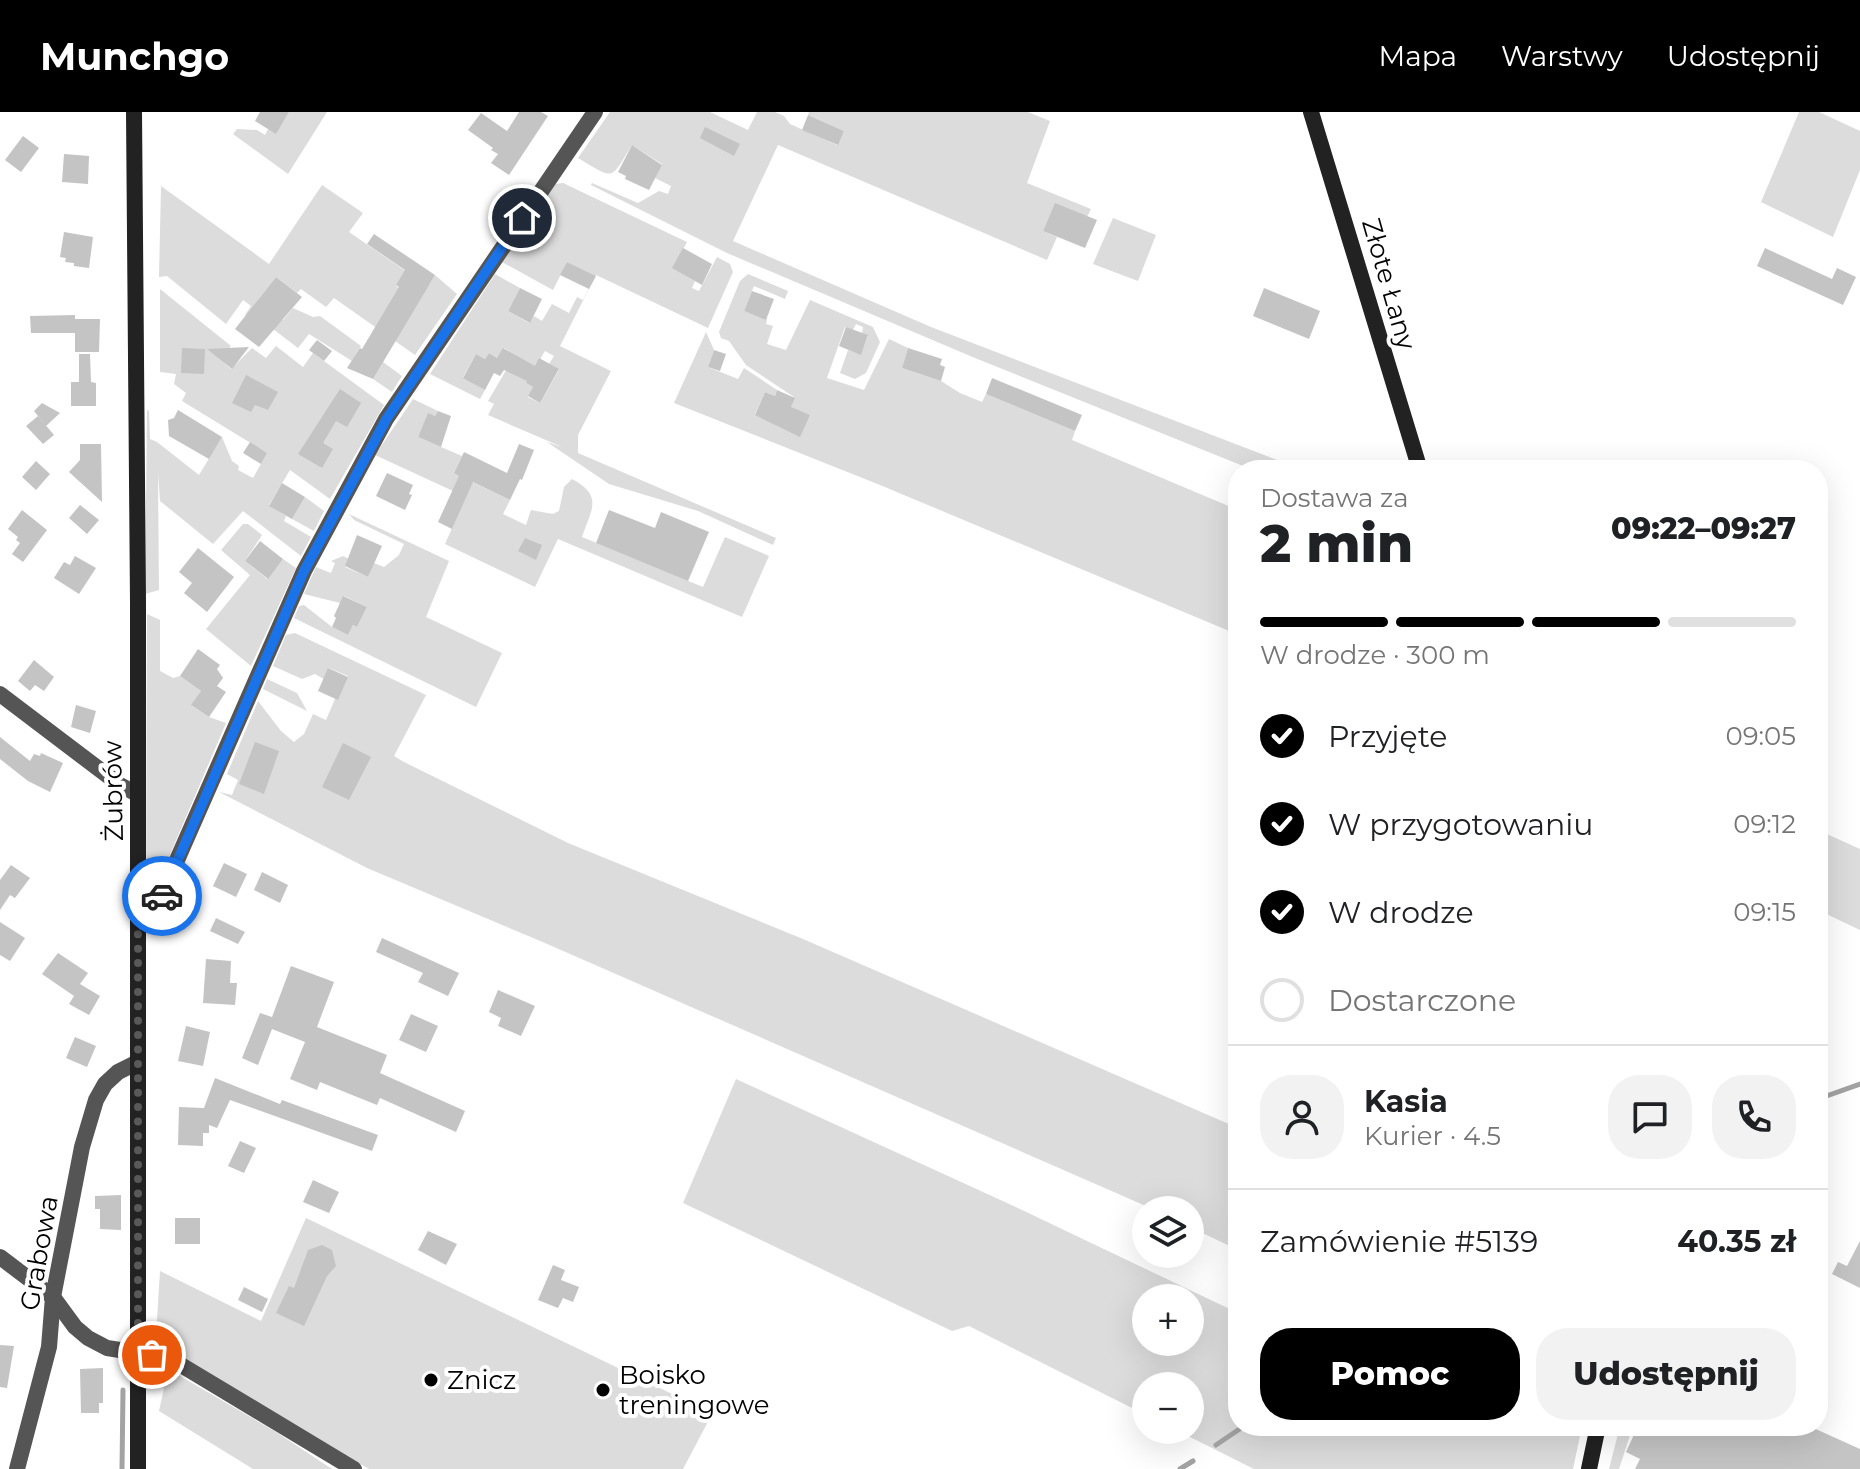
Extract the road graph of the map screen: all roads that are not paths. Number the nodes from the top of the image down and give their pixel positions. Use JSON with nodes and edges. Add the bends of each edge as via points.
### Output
{"nodes":[{"id":1,"x":134,"y":112,"type":"edge"},
{"id":2,"x":595,"y":112,"type":"edge"},
{"id":3,"x":1311,"y":112,"type":"edge"},
{"id":4,"x":1417,"y":460,"type":"edge"},
{"id":5,"x":0,"y":694,"type":"edge"},
{"id":6,"x":137,"y":794,"type":"junction"},
{"id":7,"x":138,"y":923,"type":"junction"},
{"id":8,"x":136,"y":1063,"type":"junction"},
{"id":9,"x":0,"y":1257,"type":"edge"},
{"id":10,"x":53,"y":1297,"type":"junction"},
{"id":11,"x":138,"y":1352,"type":"junction"},
{"id":12,"x":1596,"y":1436,"type":"edge"},
{"id":13,"x":17,"y":1469,"type":"edge"},
{"id":14,"x":138,"y":1469,"type":"edge"},
{"id":15,"x":354,"y":1469,"type":"edge"},
{"id":16,"x":1589,"y":1469,"type":"edge"}],
"edges":[{"from":1,"to":6,"type":"main road","name":"Żubrów"},
{"from":2,"to":7,"type":"street","via":[[387,418],[304,571],[154,914]]},
{"from":3,"to":4,"type":"main road","name":"Złote Łany"},
{"from":5,"to":6,"type":"street"},
{"from":6,"to":7,"type":"main road","name":"Żubrów"},
{"from":7,"to":8,"type":"main road","name":"Żubrów"},
{"from":8,"to":10,"type":"street","name":"Grabowa","via":[[105,1084],[96,1100]]},
{"from":8,"to":11,"type":"main road","name":"Żubrów"},
{"from":9,"to":10,"type":"street"},
{"from":10,"to":11,"type":"street","via":[[88,1338],[107,1348]]},
{"from":10,"to":13,"type":"street","name":"Grabowa","via":[[49,1347]]},
{"from":11,"to":14,"type":"main road","name":"Żubrów"},
{"from":11,"to":15,"type":"street","via":[[181,1365]]},
{"from":12,"to":16,"type":"main road"}]}
